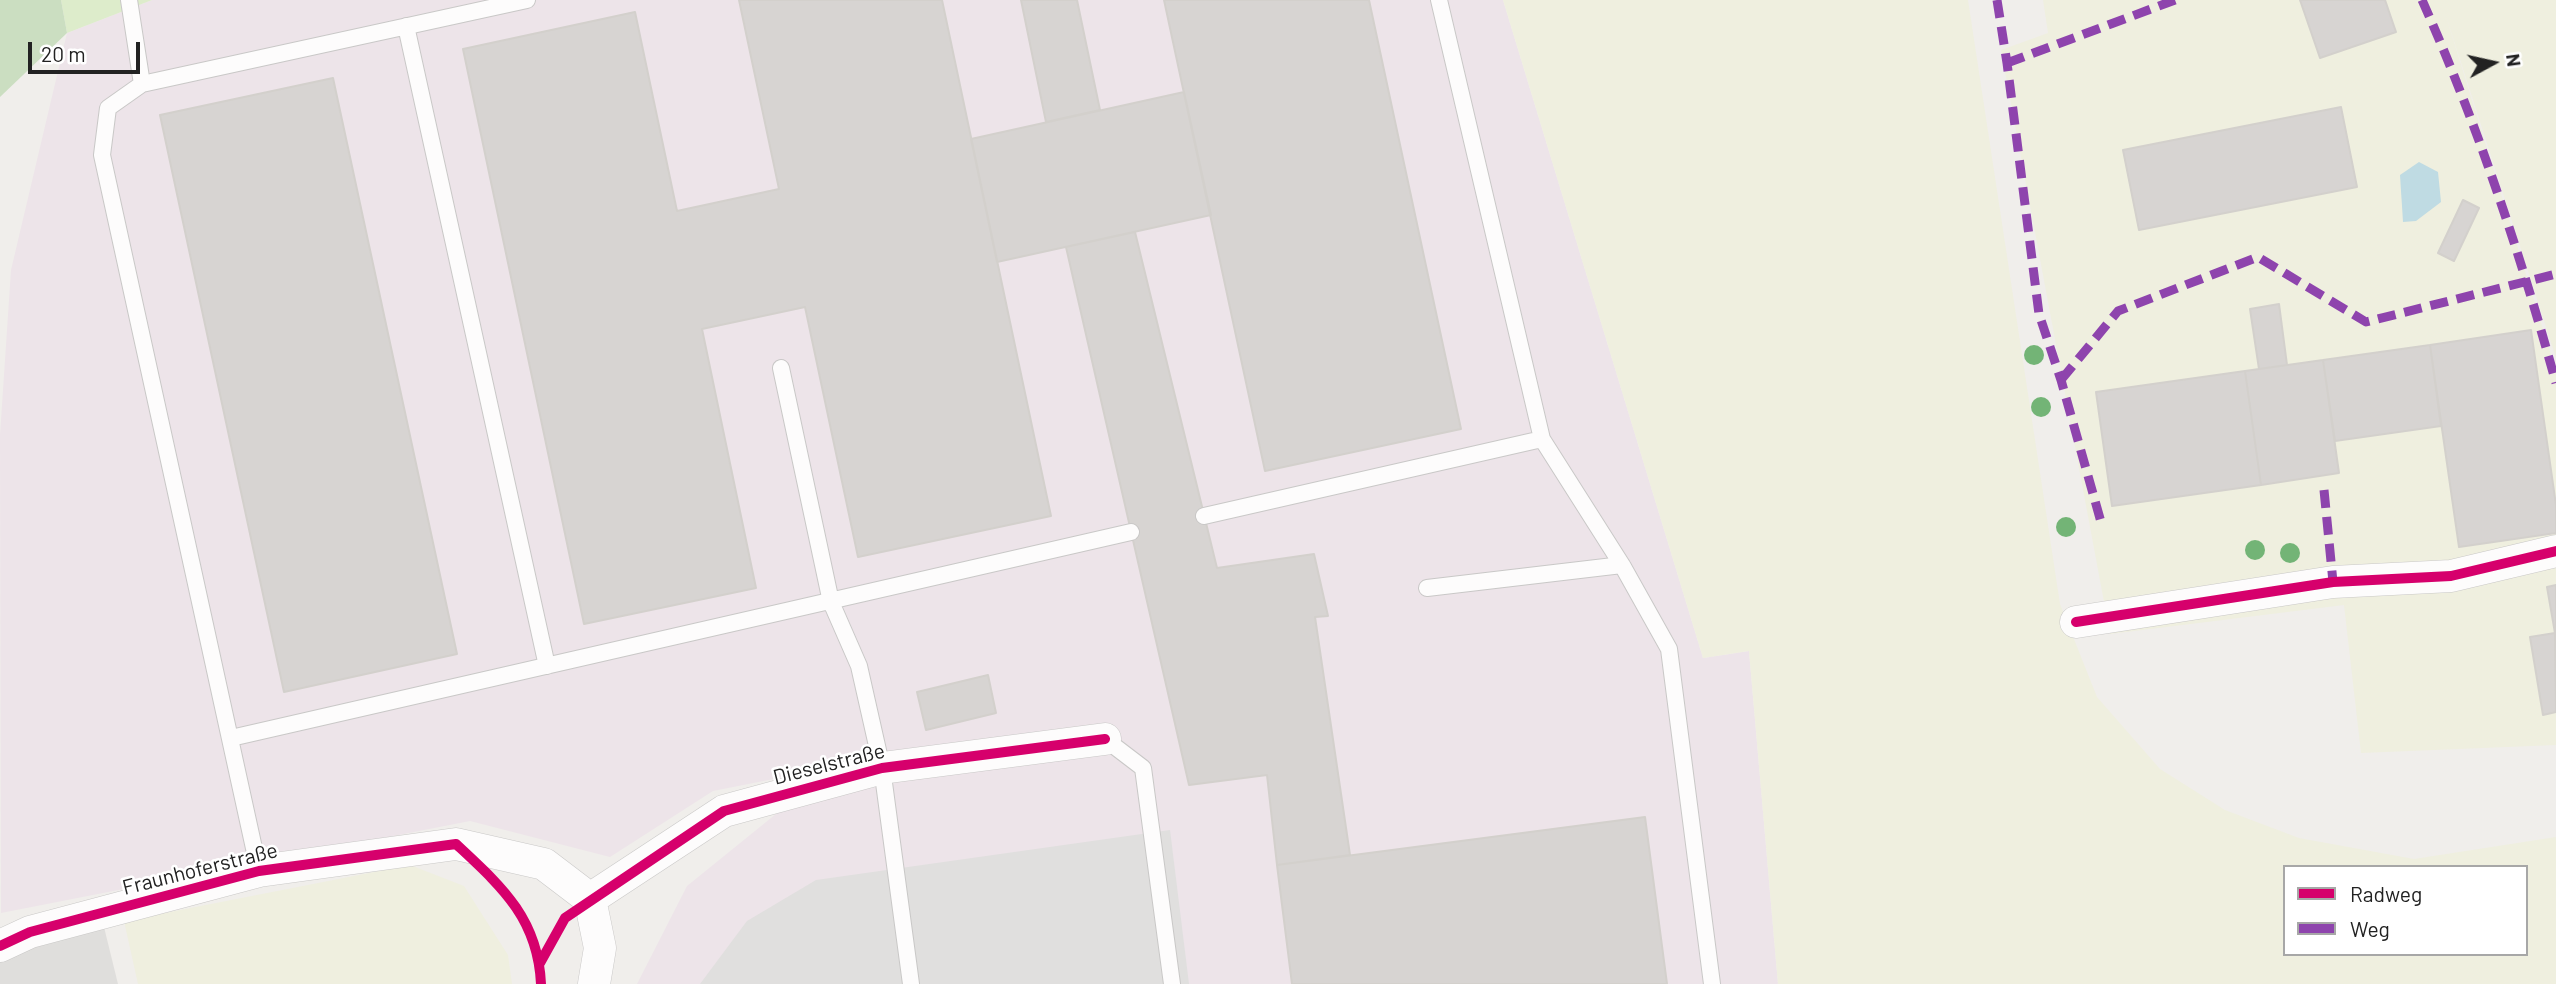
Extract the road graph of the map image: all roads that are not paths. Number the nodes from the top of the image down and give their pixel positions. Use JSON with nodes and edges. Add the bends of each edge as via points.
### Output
{"nodes":[{"id":1,"x":129,"y":0,"type":"edge"},
{"id":2,"x":527,"y":0,"type":"edge"},
{"id":3,"x":1439,"y":0,"type":"edge"},
{"id":4,"x":406,"y":26,"type":"junction"},
{"id":5,"x":142,"y":84,"type":"junction"},
{"id":6,"x":781,"y":368,"type":"dead end"},
{"id":7,"x":1542,"y":439,"type":"junction"},
{"id":8,"x":1204,"y":516,"type":"dead end"},
{"id":9,"x":1131,"y":532,"type":"dead end"},
{"id":10,"x":2556,"y":551,"type":"edge"},
{"id":11,"x":1622,"y":565,"type":"junction"},
{"id":12,"x":1427,"y":588,"type":"dead end"},
{"id":13,"x":831,"y":602,"type":"junction"},
{"id":14,"x":2076,"y":622,"type":"dead end"},
{"id":15,"x":547,"y":666,"type":"junction"},
{"id":16,"x":231,"y":738,"type":"junction"},
{"id":17,"x":1105,"y":739,"type":"joint"},
{"id":18,"x":882,"y":768,"type":"junction"},
{"id":19,"x":259,"y":871,"type":"junction"},
{"id":20,"x":590,"y":900,"type":"junction"},
{"id":21,"x":0,"y":946,"type":"edge"},
{"id":22,"x":594,"y":984,"type":"edge"},
{"id":23,"x":911,"y":984,"type":"edge"},
{"id":24,"x":1172,"y":984,"type":"edge"},
{"id":25,"x":1712,"y":984,"type":"edge"}],
"edges":[{"from":1,"to":5,"type":"lane"},
{"from":2,"to":4,"type":"lane"},
{"from":3,"to":7,"type":"lane"},
{"from":4,"to":5,"type":"lane"},
{"from":4,"to":15,"type":"lane"},
{"from":5,"to":16,"type":"lane","via":[[108,108],[102,155]]},
{"from":6,"to":13,"type":"lane"},
{"from":7,"to":8,"type":"lane"},
{"from":7,"to":11,"type":"lane"},
{"from":9,"to":13,"type":"lane"},
{"from":10,"to":14,"type":"street","via":[[2451,576],[2333,582]]},
{"from":11,"to":12,"type":"lane"},
{"from":11,"to":25,"type":"lane","via":[[1669,649]]},
{"from":13,"to":15,"type":"lane"},
{"from":13,"to":18,"type":"lane","via":[[859,666]]},
{"from":15,"to":16,"type":"lane"},
{"from":16,"to":19,"type":"lane"},
{"from":17,"to":18,"type":"street","name":"Dieselstraße"},
{"from":17,"to":24,"type":"lane","via":[[1143,768]]},
{"from":18,"to":20,"type":"street","name":"Dieselstraße","via":[[724,811]]},
{"from":18,"to":23,"type":"lane"},
{"from":19,"to":20,"type":"street","name":"Fraunhoferstraße","via":[[456,844],[544,864]]},
{"from":19,"to":21,"type":"street","name":"Fraunhoferstraße","via":[[30,932]]},
{"from":20,"to":22,"type":"street","via":[[600,948]]}]}
